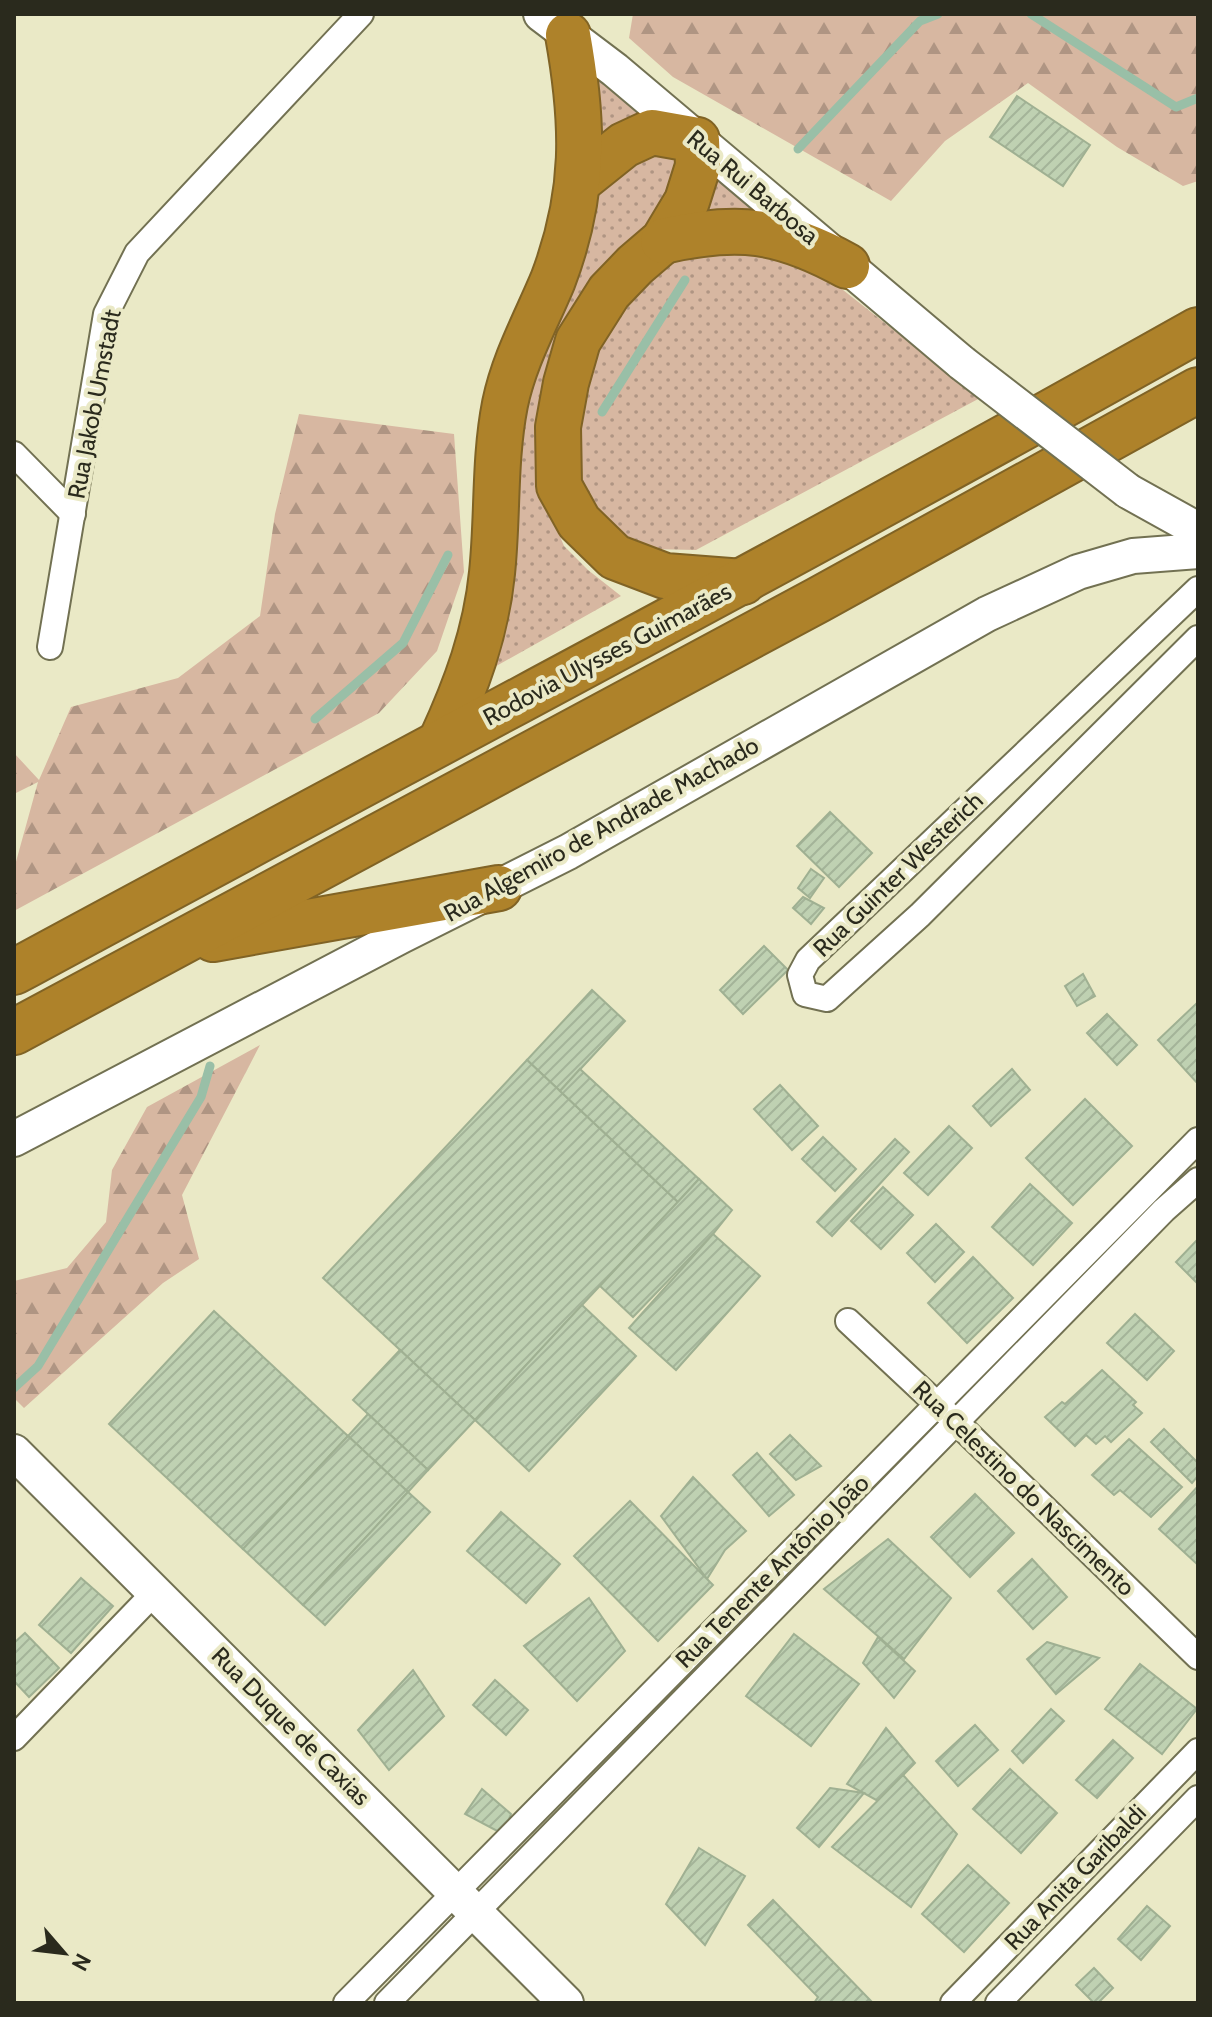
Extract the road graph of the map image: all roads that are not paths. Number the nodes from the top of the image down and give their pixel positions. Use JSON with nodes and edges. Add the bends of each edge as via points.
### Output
{"nodes":[{"id":1,"x":361,"y":14,"type":"edge"},
{"id":2,"x":554,"y":24,"type":"edge"},
{"id":3,"x":697,"y":140,"type":"junction"},
{"id":4,"x":579,"y":181,"type":"junction"},
{"id":5,"x":663,"y":241,"type":"junction"},
{"id":6,"x":847,"y":266,"type":"junction"},
{"id":7,"x":1198,"y":330,"type":"edge"},
{"id":8,"x":1198,"y":390,"type":"edge"},
{"id":9,"x":14,"y":454,"type":"edge"},
{"id":10,"x":73,"y":514,"type":"junction"},
{"id":11,"x":1198,"y":530,"type":"edge"},
{"id":12,"x":1198,"y":551,"type":"edge"},
{"id":13,"x":743,"y":582,"type":"junction"},
{"id":14,"x":1198,"y":589,"type":"edge"},
{"id":15,"x":1198,"y":638,"type":"edge"},
{"id":16,"x":50,"y":647,"type":"dead end"},
{"id":17,"x":1086,"y":695,"type":"junction"},
{"id":18,"x":1113,"y":723,"type":"junction"},
{"id":19,"x":441,"y":741,"type":"junction"},
{"id":20,"x":992,"y":785,"type":"junction"},
{"id":21,"x":1019,"y":816,"type":"junction"},
{"id":22,"x":888,"y":884,"type":"junction"},
{"id":23,"x":499,"y":888,"type":"junction"},
{"id":24,"x":920,"y":915,"type":"junction"},
{"id":25,"x":175,"y":946,"type":"junction"},
{"id":26,"x":14,"y":972,"type":"edge"},
{"id":27,"x":14,"y":1032,"type":"edge"},
{"id":28,"x":14,"y":1139,"type":"edge"},
{"id":29,"x":1198,"y":1140,"type":"edge"},
{"id":30,"x":1198,"y":1180,"type":"edge"},
{"id":31,"x":1146,"y":1193,"type":"junction"},
{"id":32,"x":1164,"y":1210,"type":"junction"},
{"id":33,"x":848,"y":1321,"type":"dead end"},
{"id":34,"x":937,"y":1404,"type":"junction"},
{"id":35,"x":956,"y":1422,"type":"junction"},
{"id":36,"x":14,"y":1452,"type":"edge"},
{"id":37,"x":790,"y":1553,"type":"junction"},
{"id":38,"x":809,"y":1571,"type":"junction"},
{"id":39,"x":156,"y":1591,"type":"junction"},
{"id":40,"x":1198,"y":1657,"type":"edge"},
{"id":41,"x":685,"y":1660,"type":"junction"},
{"id":42,"x":704,"y":1679,"type":"junction"},
{"id":43,"x":14,"y":1738,"type":"edge"},
{"id":44,"x":1198,"y":1751,"type":"edge"},
{"id":45,"x":587,"y":1759,"type":"junction"},
{"id":46,"x":606,"y":1779,"type":"junction"},
{"id":47,"x":1198,"y":1798,"type":"edge"},
{"id":48,"x":1120,"y":1832,"type":"junction"},
{"id":49,"x":1142,"y":1855,"type":"junction"},
{"id":50,"x":466,"y":1902,"type":"junction"},
{"id":51,"x":1029,"y":1925,"type":"junction"},
{"id":52,"x":1052,"y":1948,"type":"junction"},
{"id":53,"x":346,"y":2003,"type":"edge"},
{"id":54,"x":387,"y":2003,"type":"edge"},
{"id":55,"x":566,"y":2003,"type":"edge"},
{"id":56,"x":953,"y":2003,"type":"edge"},
{"id":57,"x":998,"y":2003,"type":"edge"}],
"edges":[{"from":1,"to":10,"type":"street","name":"Rua Jakob Umstadt","via":[[137,253],[106,314]]},
{"from":2,"to":3,"type":"street","name":"Rua Rui Barbosa"},
{"from":2,"to":4,"type":"highway","via":[[578,107]]},
{"from":3,"to":4,"type":"highway","via":[[652,132],[624,145]]},
{"from":3,"to":5,"type":"highway","via":[[698,166],[687,201]]},
{"from":3,"to":6,"type":"street","name":"Rua Rui Barbosa"},
{"from":4,"to":19,"type":"highway","via":[[553,279],[505,402],[488,606],[467,683]]},
{"from":5,"to":6,"type":"highway","via":[[726,231],[777,235]]},
{"from":5,"to":13,"type":"highway","via":[[609,292],[578,341],[558,427],[559,486],[579,522],[615,557],[665,576]]},
{"from":6,"to":11,"type":"street","name":"Rua Rui Barbosa","bridge":true,"via":[[1128,491]]},
{"from":7,"to":13,"type":"highway","name":"Rodovia Ulysses Guimarães"},
{"from":8,"to":25,"type":"highway"},
{"from":9,"to":10,"type":"street"},
{"from":10,"to":16,"type":"street","name":"Rua Jakob Umstadt"},
{"from":12,"to":23,"type":"street","name":"Rua Algemiro de Andrade Machado","via":[[1133,556],[1078,572],[987,614]]},
{"from":13,"to":19,"type":"highway","name":"Rodovia Ulysses Guimarães"},
{"from":14,"to":17,"type":"street","name":"Rua Guinter Westerich"},
{"from":15,"to":18,"type":"street","name":"Rua Guinter Westerich"},
{"from":17,"to":18,"type":"street"},
{"from":17,"to":20,"type":"street","name":"Rua Guinter Westerich"},
{"from":18,"to":21,"type":"street","name":"Rua Guinter Westerich"},
{"from":19,"to":26,"type":"highway","name":"Rodovia Ulysses Guimarães"},
{"from":20,"to":21,"type":"street"},
{"from":20,"to":22,"type":"street","name":"Rua Guinter Westerich"},
{"from":21,"to":24,"type":"street","name":"Rua Guinter Westerich"},
{"from":22,"to":24,"type":"street"},
{"from":22,"to":24,"type":"street","name":"Rua Guinter Westerich","via":[[808,960],[800,975],[805,994],[827,999]]},
{"from":23,"to":25,"type":"highway"},
{"from":23,"to":28,"type":"street","name":"Rua Algemiro de Andrade Machado"},
{"from":25,"to":27,"type":"highway"},
{"from":29,"to":31,"type":"street","name":"Rua Tenente Antônio João"},
{"from":30,"to":32,"type":"street","name":"Rua Tenente Antônio João"},
{"from":31,"to":32,"type":"street"},
{"from":31,"to":34,"type":"street","name":"Rua Tenente Antônio João"},
{"from":32,"to":35,"type":"street","name":"Rua Tenente Antônio João"},
{"from":33,"to":34,"type":"street","name":"Rua Celestino do Nascimento"},
{"from":34,"to":35,"type":"street","name":"Rua Celestino do Nascimento"},
{"from":34,"to":37,"type":"street","name":"Rua Tenente Antônio João"},
{"from":35,"to":38,"type":"street","name":"Rua Tenente Antônio João"},
{"from":35,"to":40,"type":"street","name":"Rua Celestino do Nascimento"},
{"from":36,"to":39,"type":"street","name":"Rua Duque de Caxias"},
{"from":37,"to":38,"type":"street"},
{"from":37,"to":41,"type":"street","name":"Rua Tenente Antônio João"},
{"from":38,"to":42,"type":"street","name":"Rua Tenente Antônio João"},
{"from":39,"to":43,"type":"street"},
{"from":39,"to":50,"type":"street","name":"Rua Duque de Caxias"},
{"from":41,"to":42,"type":"street"},
{"from":41,"to":45,"type":"street","name":"Rua Tenente Antônio João"},
{"from":42,"to":46,"type":"street","name":"Rua Tenente Antônio João"},
{"from":44,"to":48,"type":"street","name":"Rua Anita Garibaldi"},
{"from":45,"to":46,"type":"street"},
{"from":45,"to":50,"type":"street","name":"Rua Tenente Antônio João"},
{"from":46,"to":50,"type":"street","name":"Rua Tenente Antônio João"},
{"from":47,"to":49,"type":"street","name":"Rua Anita Garibaldi"},
{"from":48,"to":49,"type":"street"},
{"from":48,"to":51,"type":"street","name":"Rua Anita Garibaldi"},
{"from":49,"to":52,"type":"street","name":"Rua Anita Garibaldi"},
{"from":50,"to":53,"type":"street","name":"Rua Tenente Antônio João"},
{"from":50,"to":54,"type":"street","name":"Rua Tenente Antônio João"},
{"from":50,"to":55,"type":"street","name":"Rua Duque de Caxias"},
{"from":51,"to":52,"type":"street"},
{"from":51,"to":56,"type":"street","name":"Rua Anita Garibaldi"},
{"from":52,"to":57,"type":"street","name":"Rua Anita Garibaldi"}]}
